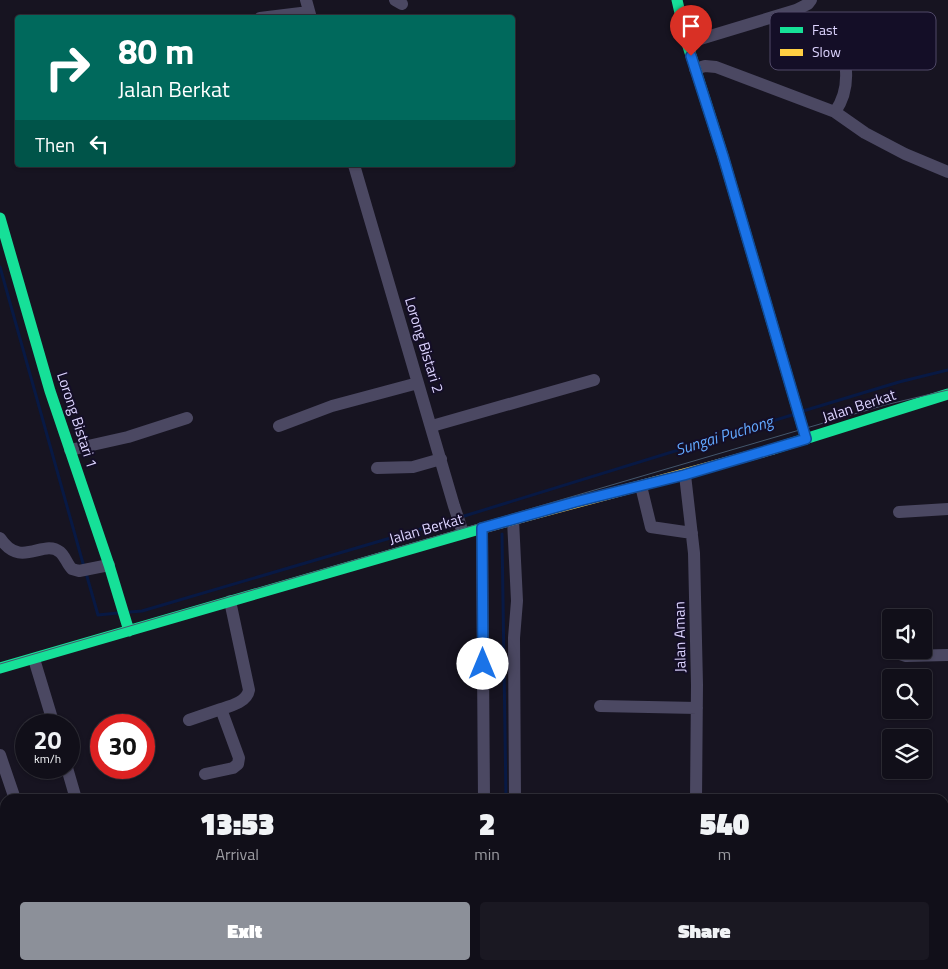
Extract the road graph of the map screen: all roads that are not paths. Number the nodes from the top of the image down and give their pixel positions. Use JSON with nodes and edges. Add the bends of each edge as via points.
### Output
{"nodes":[{"id":1,"x":677,"y":0,"type":"edge"},
{"id":2,"x":811,"y":0,"type":"edge"},
{"id":3,"x":308,"y":10,"type":"edge"},
{"id":4,"x":789,"y":12,"type":"edge"},
{"id":5,"x":278,"y":15,"type":"edge"},
{"id":6,"x":770,"y":18,"type":"edge"},
{"id":7,"x":687,"y":43,"type":"junction"},
{"id":8,"x":695,"y":69,"type":"junction"},
{"id":9,"x":846,"y":71,"type":"dead end"},
{"id":10,"x":835,"y":112,"type":"junction"},
{"id":11,"x":355,"y":167,"type":"edge"},
{"id":12,"x":948,"y":172,"type":"edge"},
{"id":13,"x":0,"y":218,"type":"edge"},
{"id":14,"x":594,"y":380,"type":"dead end"},
{"id":15,"x":418,"y":382,"type":"junction"},
{"id":16,"x":948,"y":394,"type":"edge"},
{"id":17,"x":187,"y":418,"type":"dead end"},
{"id":18,"x":279,"y":426,"type":"dead end"},
{"id":19,"x":432,"y":426,"type":"junction"},
{"id":20,"x":806,"y":439,"type":"junction"},
{"id":21,"x":70,"y":450,"type":"junction"},
{"id":22,"x":441,"y":459,"type":"junction"},
{"id":23,"x":377,"y":468,"type":"dead end"},
{"id":24,"x":684,"y":475,"type":"junction"},
{"id":25,"x":641,"y":486,"type":"junction"},
{"id":26,"x":948,"y":509,"type":"edge"},
{"id":27,"x":899,"y":512,"type":"dead end"},
{"id":28,"x":513,"y":520,"type":"junction"},
{"id":29,"x":482,"y":528,"type":"junction"},
{"id":30,"x":462,"y":529,"type":"junction"},
{"id":31,"x":692,"y":533,"type":"junction"},
{"id":32,"x":0,"y":538,"type":"edge"},
{"id":33,"x":109,"y":565,"type":"junction"},
{"id":34,"x":230,"y":602,"type":"junction"},
{"id":35,"x":128,"y":626,"type":"junction"},
{"id":36,"x":932,"y":655,"type":"edge"},
{"id":37,"x":948,"y":655,"type":"edge"},
{"id":38,"x":34,"y":659,"type":"junction"},
{"id":39,"x":0,"y":668,"type":"edge"},
{"id":40,"x":600,"y":706,"type":"dead end"},
{"id":41,"x":697,"y":708,"type":"junction"},
{"id":42,"x":221,"y":709,"type":"junction"},
{"id":43,"x":51,"y":714,"type":"edge"},
{"id":44,"x":189,"y":720,"type":"dead end"},
{"id":45,"x":0,"y":755,"type":"edge"},
{"id":46,"x":205,"y":774,"type":"dead end"},
{"id":47,"x":70,"y":779,"type":"edge"},
{"id":48,"x":13,"y":794,"type":"edge"},
{"id":49,"x":75,"y":794,"type":"edge"},
{"id":50,"x":484,"y":794,"type":"edge"},
{"id":51,"x":515,"y":794,"type":"edge"},
{"id":52,"x":696,"y":794,"type":"edge"}],
"edges":[{"from":1,"to":7,"type":"street"},
{"from":2,"to":4,"type":"street"},
{"from":3,"to":5,"type":"street"},
{"from":6,"to":7,"type":"street"},
{"from":7,"to":8,"type":"street"},
{"from":8,"to":10,"type":"street","via":[[716,67]]},
{"from":8,"to":20,"type":"street"},
{"from":9,"to":10,"type":"street","via":[[844,100]]},
{"from":10,"to":12,"type":"street","via":[[865,133]]},
{"from":11,"to":15,"type":"street","name":"Lorong Bistari 2"},
{"from":13,"to":21,"type":"street","name":"Lorong Bistari 1"},
{"from":14,"to":19,"type":"street"},
{"from":15,"to":18,"type":"street","via":[[332,406]]},
{"from":15,"to":19,"type":"street","name":"Lorong Bistari 2"},
{"from":16,"to":20,"type":"street","name":"Jalan Berkat"},
{"from":17,"to":21,"type":"street","via":[[128,437]]},
{"from":19,"to":22,"type":"street","name":"Lorong Bistari 2"},
{"from":20,"to":24,"type":"street","name":"Jalan Berkat"},
{"from":21,"to":33,"type":"street","name":"Lorong Bistari 1"},
{"from":22,"to":23,"type":"street","via":[[413,466]]},
{"from":22,"to":30,"type":"street","name":"Lorong Bistari 2"},
{"from":24,"to":25,"type":"street","name":"Jalan Berkat"},
{"from":24,"to":31,"type":"street","name":"Jalan Aman"},
{"from":25,"to":28,"type":"street","name":"Jalan Berkat"},
{"from":25,"to":31,"type":"street","via":[[651,527]]},
{"from":26,"to":27,"type":"street"},
{"from":28,"to":29,"type":"street","name":"Jalan Berkat"},
{"from":28,"to":51,"type":"street","via":[[517,601],[514,638]]},
{"from":29,"to":30,"type":"street","name":"Jalan Berkat"},
{"from":29,"to":50,"type":"street"},
{"from":30,"to":34,"type":"street","name":"Jalan Berkat"},
{"from":31,"to":41,"type":"street","name":"Jalan Aman"},
{"from":32,"to":33,"type":"street","via":[[16,553],[58,550],[72,569],[79,571]]},
{"from":33,"to":35,"type":"street","name":"Lorong Bistari 1"},
{"from":34,"to":35,"type":"street","name":"Jalan Berkat"},
{"from":34,"to":42,"type":"street","via":[[249,690],[243,699]]},
{"from":35,"to":38,"type":"street","name":"Jalan Berkat"},
{"from":36,"to":37,"type":"street"},
{"from":38,"to":39,"type":"street","name":"Jalan Berkat"},
{"from":38,"to":43,"type":"street"},
{"from":40,"to":41,"type":"street"},
{"from":41,"to":52,"type":"street","name":"Jalan Aman"},
{"from":42,"to":44,"type":"street"},
{"from":42,"to":46,"type":"street","via":[[239,758],[238,764]]},
{"from":45,"to":48,"type":"street"},
{"from":47,"to":49,"type":"street"}]}
